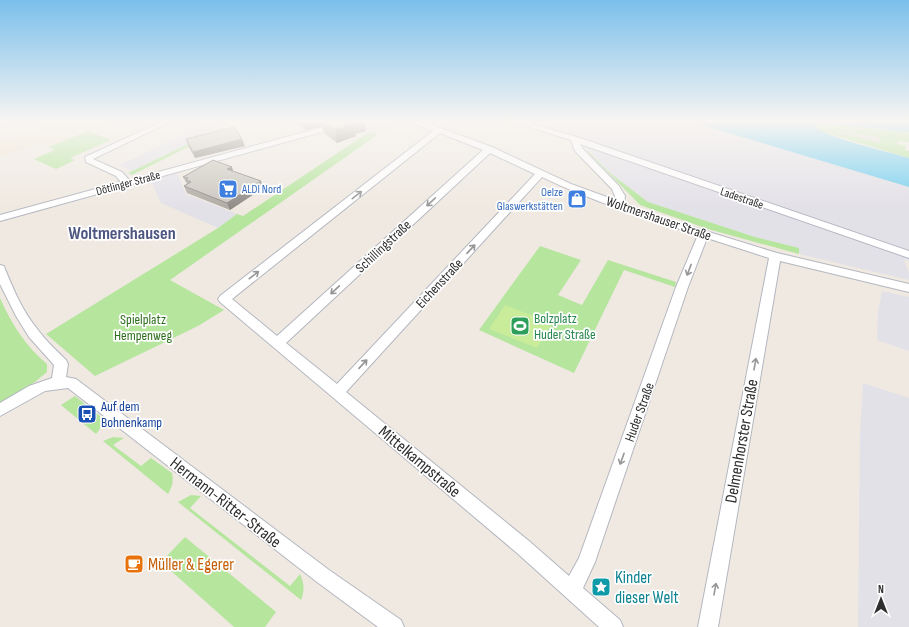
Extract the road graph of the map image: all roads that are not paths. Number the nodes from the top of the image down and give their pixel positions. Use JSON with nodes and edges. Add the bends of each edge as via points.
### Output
{"nodes":[{"id":1,"x":102,"y":151,"type":"edge"},
{"id":2,"x":242,"y":151,"type":"edge"},
{"id":3,"x":412,"y":151,"type":"edge"},
{"id":4,"x":486,"y":151,"type":"edge"},
{"id":5,"x":494,"y":151,"type":"edge"},
{"id":6,"x":580,"y":151,"type":"edge"},
{"id":7,"x":609,"y":151,"type":"edge"},
{"id":8,"x":541,"y":173,"type":"junction"},
{"id":9,"x":127,"y":183,"type":"junction"},
{"id":10,"x":619,"y":204,"type":"junction"},
{"id":11,"x":0,"y":218,"type":"edge"},
{"id":12,"x":703,"y":234,"type":"junction"},
{"id":13,"x":909,"y":255,"type":"edge"},
{"id":14,"x":775,"y":256,"type":"junction"},
{"id":15,"x":0,"y":269,"type":"edge"},
{"id":16,"x":909,"y":288,"type":"edge"},
{"id":17,"x":277,"y":344,"type":"junction"},
{"id":18,"x":58,"y":382,"type":"junction"},
{"id":19,"x":337,"y":393,"type":"junction"},
{"id":20,"x":0,"y":410,"type":"edge"},
{"id":21,"x":572,"y":589,"type":"junction"},
{"id":22,"x":394,"y":627,"type":"edge"},
{"id":23,"x":613,"y":627,"type":"edge"},
{"id":24,"x":708,"y":627,"type":"edge"}],
"edges":[{"from":1,"to":9,"type":"street","via":[[89,157],[89,160],[119,174]]},
{"from":2,"to":9,"type":"street","name":"Dötlinger Straße"},
{"from":17,"to":3,"type":"street","name":"Mittelkampstraße","one_way":true,"via":[[224,299]]},
{"from":4,"to":17,"type":"street","name":"Schillingstraße","one_way":true},
{"from":5,"to":8,"type":"street","name":"Woltmershauser Straße"},
{"from":6,"to":10,"type":"street","via":[[616,188],[620,196]]},
{"from":7,"to":13,"type":"street","name":"Ladestraße"},
{"from":8,"to":10,"type":"street","name":"Woltmershauser Straße","via":[[568,186]]},
{"from":19,"to":8,"type":"street","name":"Eichenstraße","one_way":true},
{"from":9,"to":11,"type":"street","name":"Dötlinger Straße"},
{"from":10,"to":12,"type":"street","name":"Woltmershauser Straße"},
{"from":12,"to":14,"type":"street","name":"Woltmershauser Straße"},
{"from":12,"to":21,"type":"street","name":"Huder Straße","one_way":true,"via":[[586,562]]},
{"from":14,"to":16,"type":"street","name":"Woltmershauser Straße"},
{"from":24,"to":14,"type":"street","name":"Delmenhorster Straße","one_way":true},
{"from":15,"to":18,"type":"street","via":[[28,327],[61,364]]},
{"from":17,"to":19,"type":"street","name":"Mittelkampstraße"},
{"from":18,"to":20,"type":"street","via":[[35,390]]},
{"from":18,"to":22,"type":"street","name":"Hermann-Ritter-Straße","via":[[71,383],[323,576]]},
{"from":19,"to":21,"type":"street","name":"Mittelkampstraße"},
{"from":21,"to":23,"type":"street","name":"Mittelkampstraße"}]}
